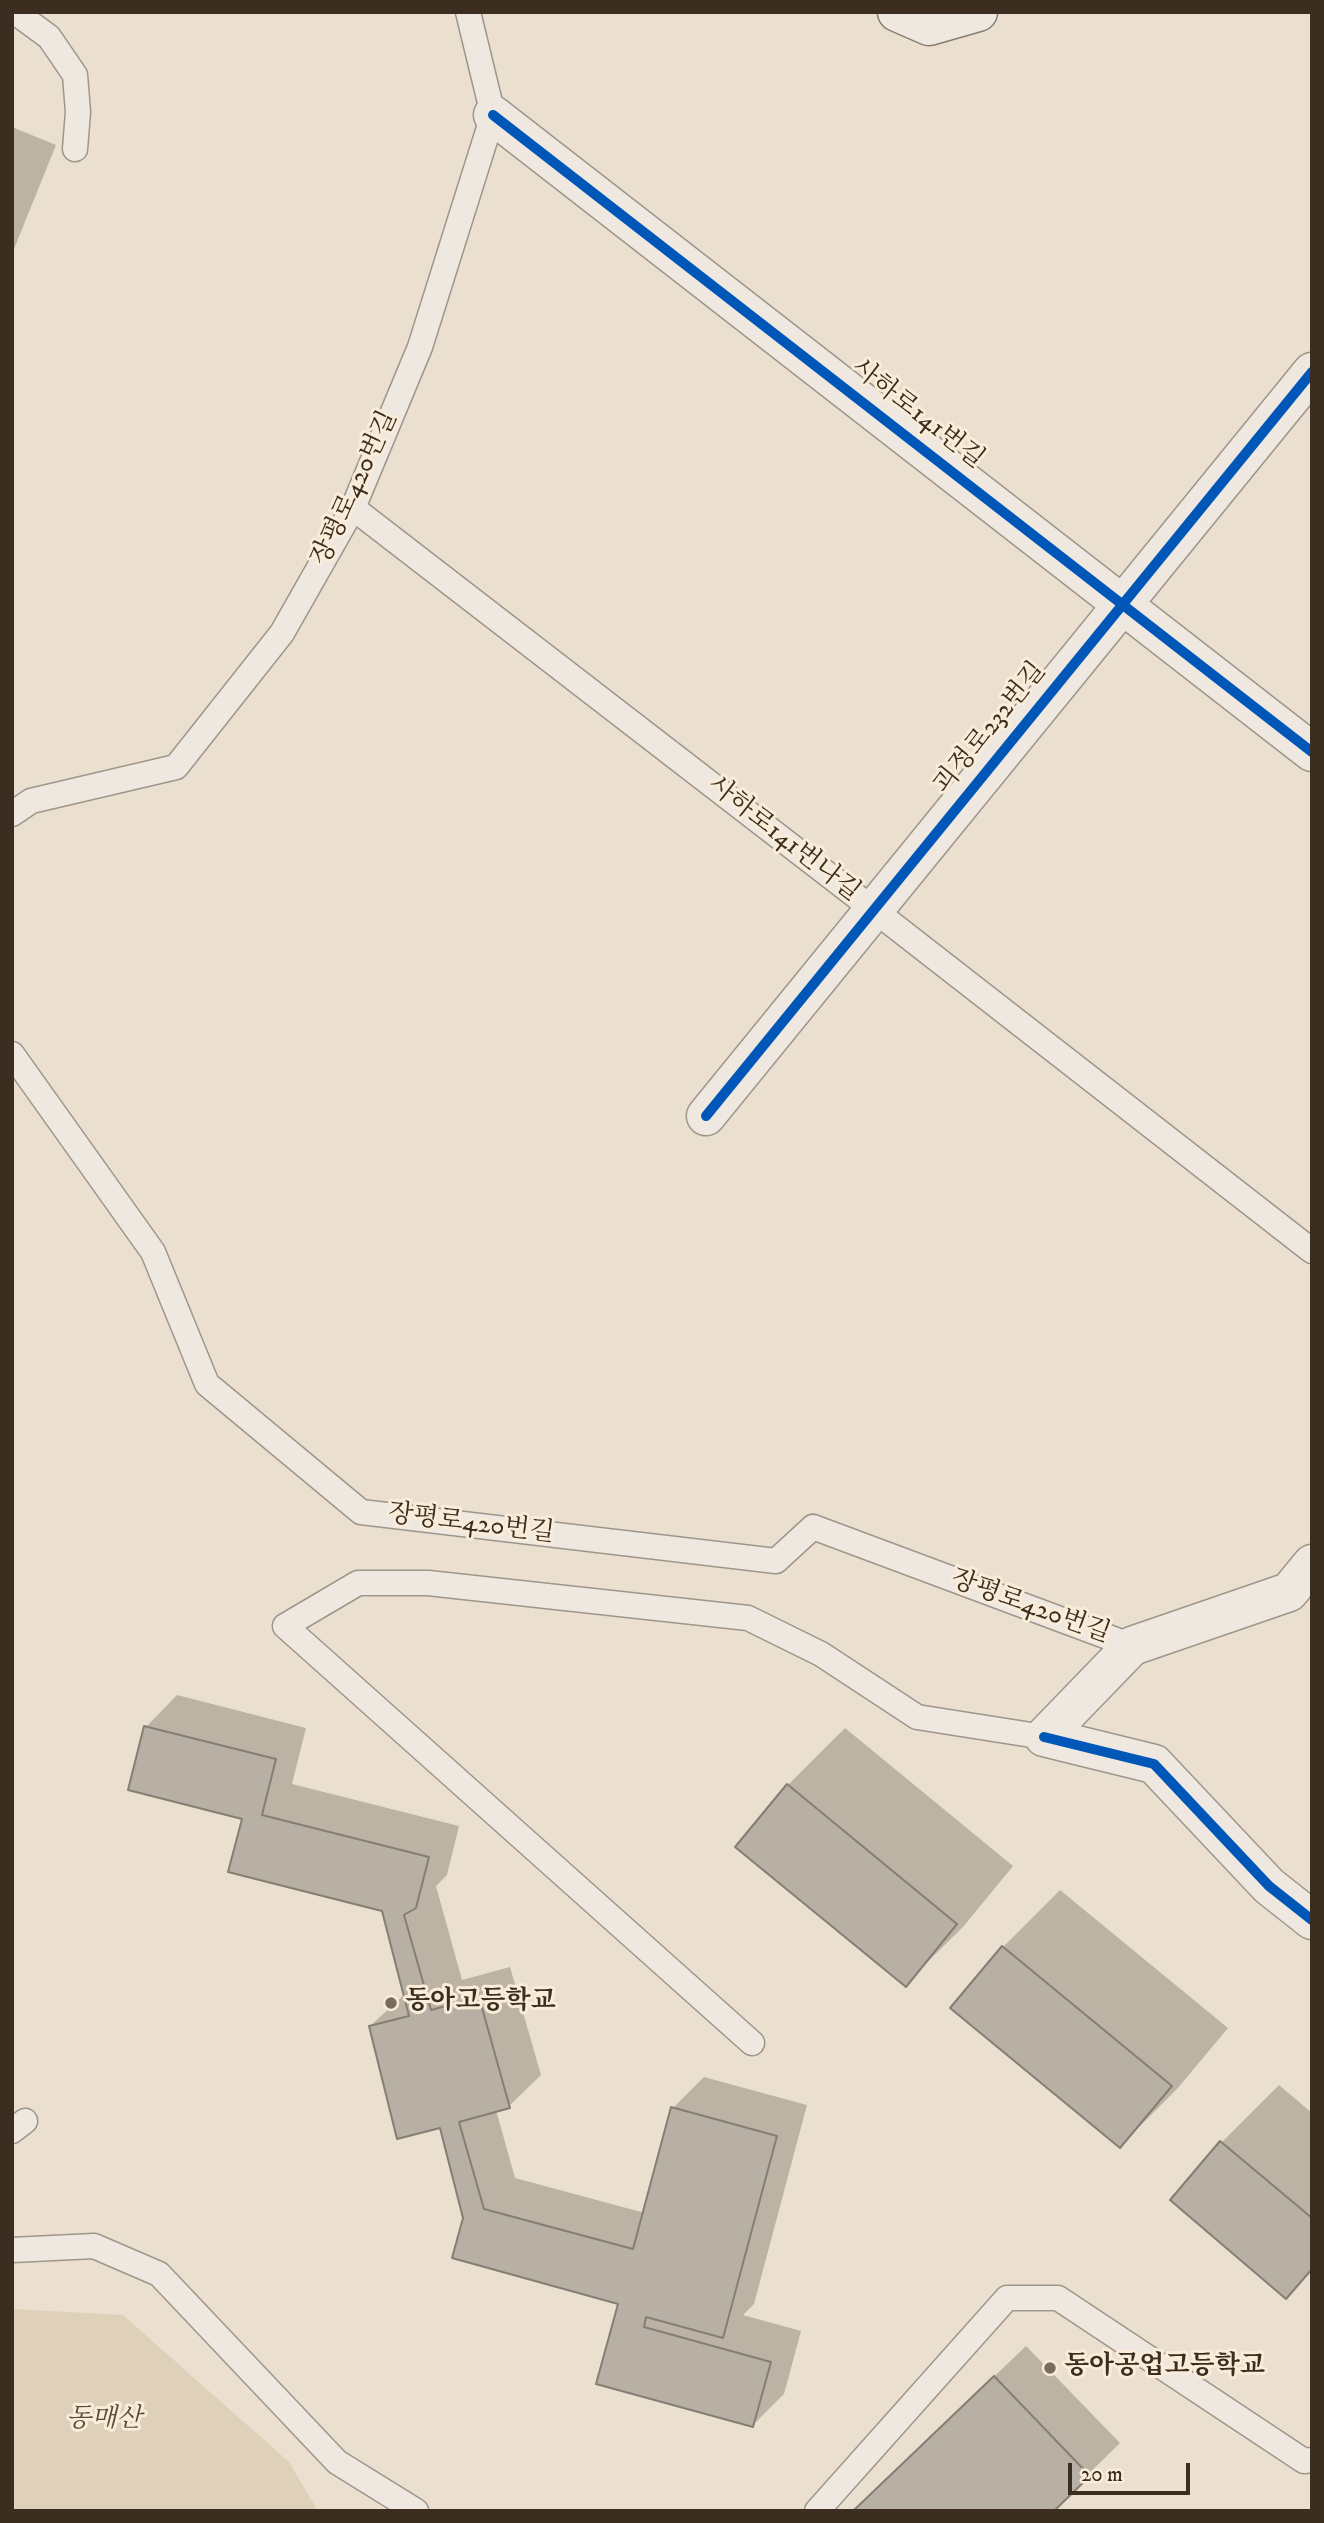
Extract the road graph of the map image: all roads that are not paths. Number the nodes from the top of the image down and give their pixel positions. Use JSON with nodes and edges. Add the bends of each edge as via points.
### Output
{"nodes":[{"id":1,"x":15,"y":12,"type":"edge"},
{"id":2,"x":468,"y":12,"type":"edge"},
{"id":3,"x":897,"y":12,"type":"edge"},
{"id":4,"x":978,"y":12,"type":"edge"},
{"id":5,"x":493,"y":116,"type":"junction"},
{"id":6,"x":75,"y":149,"type":"dead end"},
{"id":7,"x":1312,"y":372,"type":"edge"},
{"id":8,"x":353,"y":508,"type":"junction"},
{"id":9,"x":1123,"y":604,"type":"junction"},
{"id":10,"x":1312,"y":752,"type":"edge"},
{"id":11,"x":12,"y":814,"type":"edge"},
{"id":12,"x":874,"y":910,"type":"junction"},
{"id":13,"x":12,"y":1054,"type":"edge"},
{"id":14,"x":706,"y":1116,"type":"dead end"},
{"id":15,"x":1312,"y":1251,"type":"edge"},
{"id":16,"x":1312,"y":1564,"type":"edge"},
{"id":17,"x":1132,"y":1646,"type":"junction"},
{"id":18,"x":1044,"y":1737,"type":"junction"},
{"id":19,"x":1312,"y":1920,"type":"edge"},
{"id":20,"x":752,"y":2043,"type":"dead end"},
{"id":21,"x":12,"y":2250,"type":"edge"},
{"id":22,"x":1312,"y":2460,"type":"edge"},
{"id":23,"x":416,"y":2511,"type":"edge"},
{"id":24,"x":817,"y":2511,"type":"edge"}],
"edges":[{"from":1,"to":6,"type":"lane","via":[[49,37],[75,75]]},
{"from":2,"to":5,"type":"lane"},
{"from":3,"to":4,"type":"street","via":[[929,26]]},
{"from":5,"to":8,"type":"lane","name":"장평로420번길","via":[[420,347]]},
{"from":5,"to":9,"type":"street","name":"사하로141번길"},
{"from":7,"to":9,"type":"street","name":"괴정로232번길"},
{"from":8,"to":11,"type":"lane","name":"장평로420번길","via":[[282,633],[176,767],[31,801]]},
{"from":8,"to":12,"type":"lane","name":"사하로141번나길"},
{"from":9,"to":10,"type":"street","name":"사하로141번길"},
{"from":9,"to":12,"type":"street","name":"괴정로232번길"},
{"from":12,"to":14,"type":"street","name":"괴정로232번길"},
{"from":12,"to":15,"type":"lane","name":"사하로141번나길"},
{"from":13,"to":17,"type":"lane","name":"장평로420번길","via":[[153,1252],[207,1384],[362,1512],[776,1561],[813,1527]]},
{"from":16,"to":17,"type":"street","via":[[1289,1592]]},
{"from":17,"to":18,"type":"street"},
{"from":18,"to":19,"type":"street","via":[[1154,1764],[1269,1886]]},
{"from":18,"to":20,"type":"lane","via":[[917,1717],[821,1654],[748,1618],[428,1583],[358,1583],[285,1626]]},
{"from":21,"to":23,"type":"lane","via":[[94,2246],[159,2274],[337,2462]]},
{"from":22,"to":24,"type":"lane","via":[[1304,2460],[1058,2298],[1007,2298]]}]}
